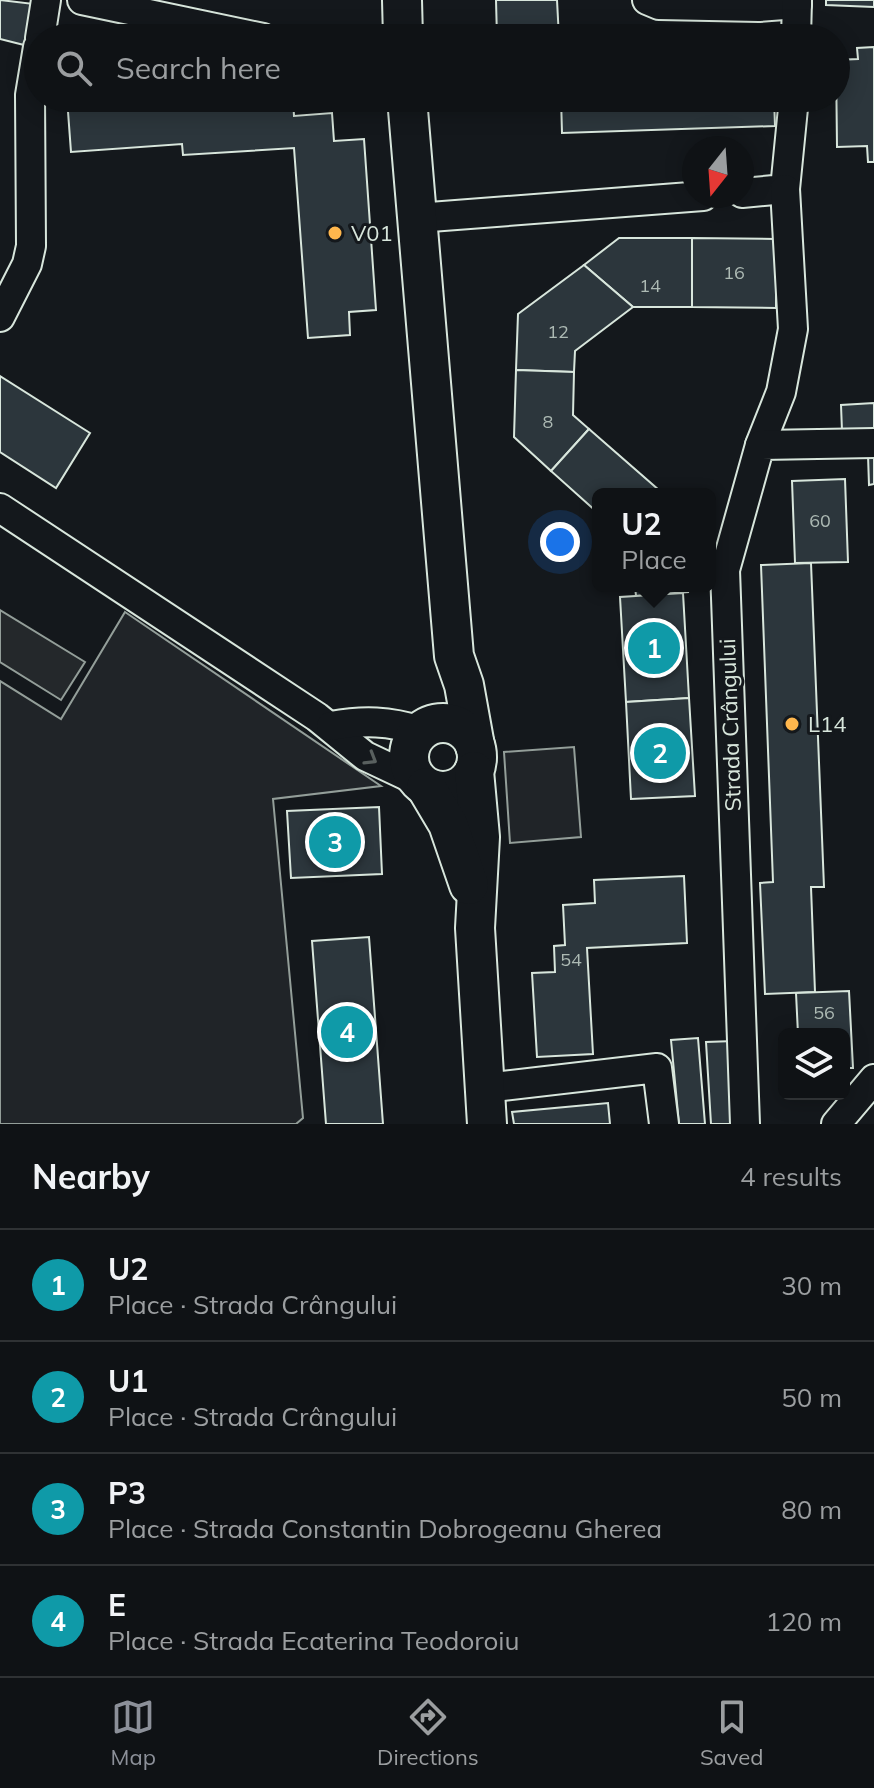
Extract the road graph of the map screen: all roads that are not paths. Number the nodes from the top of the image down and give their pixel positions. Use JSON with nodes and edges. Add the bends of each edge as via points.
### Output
{"nodes":[{"id":1,"x":46,"y":0,"type":"edge"},
{"id":2,"x":82,"y":0,"type":"edge"},
{"id":3,"x":402,"y":0,"type":"edge"},
{"id":4,"x":647,"y":0,"type":"edge"},
{"id":5,"x":797,"y":2,"type":"edge"},
{"id":6,"x":42,"y":24,"type":"edge"},
{"id":7,"x":196,"y":24,"type":"edge"},
{"id":8,"x":403,"y":24,"type":"edge"},
{"id":9,"x":796,"y":24,"type":"edge"},
{"id":10,"x":30,"y":112,"type":"edge"},
{"id":11,"x":408,"y":112,"type":"edge"},
{"id":12,"x":793,"y":112,"type":"edge"},
{"id":13,"x":785,"y":189,"type":"junction"},
{"id":14,"x":754,"y":192,"type":"edge"},
{"id":15,"x":682,"y":198,"type":"edge"},
{"id":16,"x":417,"y":218,"type":"junction"},
{"id":17,"x":0,"y":317,"type":"edge"},
{"id":18,"x":874,"y":443,"type":"edge"},
{"id":19,"x":760,"y":445,"type":"junction"},
{"id":20,"x":0,"y":508,"type":"edge"},
{"id":21,"x":454,"y":656,"type":"junction"},
{"id":22,"x":331,"y":726,"type":"junction"},
{"id":23,"x":426,"y":728,"type":"junction"},
{"id":24,"x":474,"y":758,"type":"junction"},
{"id":25,"x":422,"y":784,"type":"junction"},
{"id":26,"x":474,"y":903,"type":"junction"},
{"id":27,"x":874,"y":1079,"type":"edge"},
{"id":28,"x":486,"y":1106,"type":"edge"},
{"id":29,"x":664,"y":1124,"type":"edge"},
{"id":30,"x":745,"y":1124,"type":"edge"},
{"id":31,"x":836,"y":1124,"type":"edge"}],
"edges":[{"from":1,"to":6,"type":"street"},
{"from":2,"to":7,"type":"street"},
{"from":3,"to":8,"type":"main road"},
{"from":4,"to":5,"type":"street","via":[[673,6]]},
{"from":5,"to":9,"type":"street"},
{"from":10,"to":17,"type":"street","via":[[31,246]]},
{"from":11,"to":16,"type":"main road"},
{"from":12,"to":13,"type":"street","name":"Strada Crângului"},
{"from":13,"to":14,"type":"street"},
{"from":13,"to":19,"type":"street","name":"Strada Crângului","via":[[793,329],[781,392]]},
{"from":15,"to":16,"type":"street"},
{"from":16,"to":21,"type":"main road"},
{"from":18,"to":19,"type":"street"},
{"from":19,"to":30,"type":"street","name":"Strada Crângului","via":[[725,570]]},
{"from":20,"to":22,"type":"street"},
{"from":21,"to":23,"type":"main road"},
{"from":21,"to":24,"type":"main road","via":[[464,685]]},
{"from":22,"to":23,"type":"street","via":[[362,721]]},
{"from":22,"to":25,"type":"street","one_way":true,"via":[[365,756]]},
{"from":23,"to":24,"type":"main road","via":[[452,724],[462,729]]},
{"from":23,"to":25,"type":"main road","via":[[411,746],[409,764]]},
{"from":24,"to":25,"type":"main road","via":[[454,789]]},
{"from":24,"to":26,"type":"main road","via":[[480,837]]},
{"from":25,"to":26,"type":"main road","via":[[448,824]]},
{"from":26,"to":28,"type":"main road"},
{"from":27,"to":31,"type":"street"},
{"from":28,"to":29,"type":"street","via":[[657,1068]]}]}
